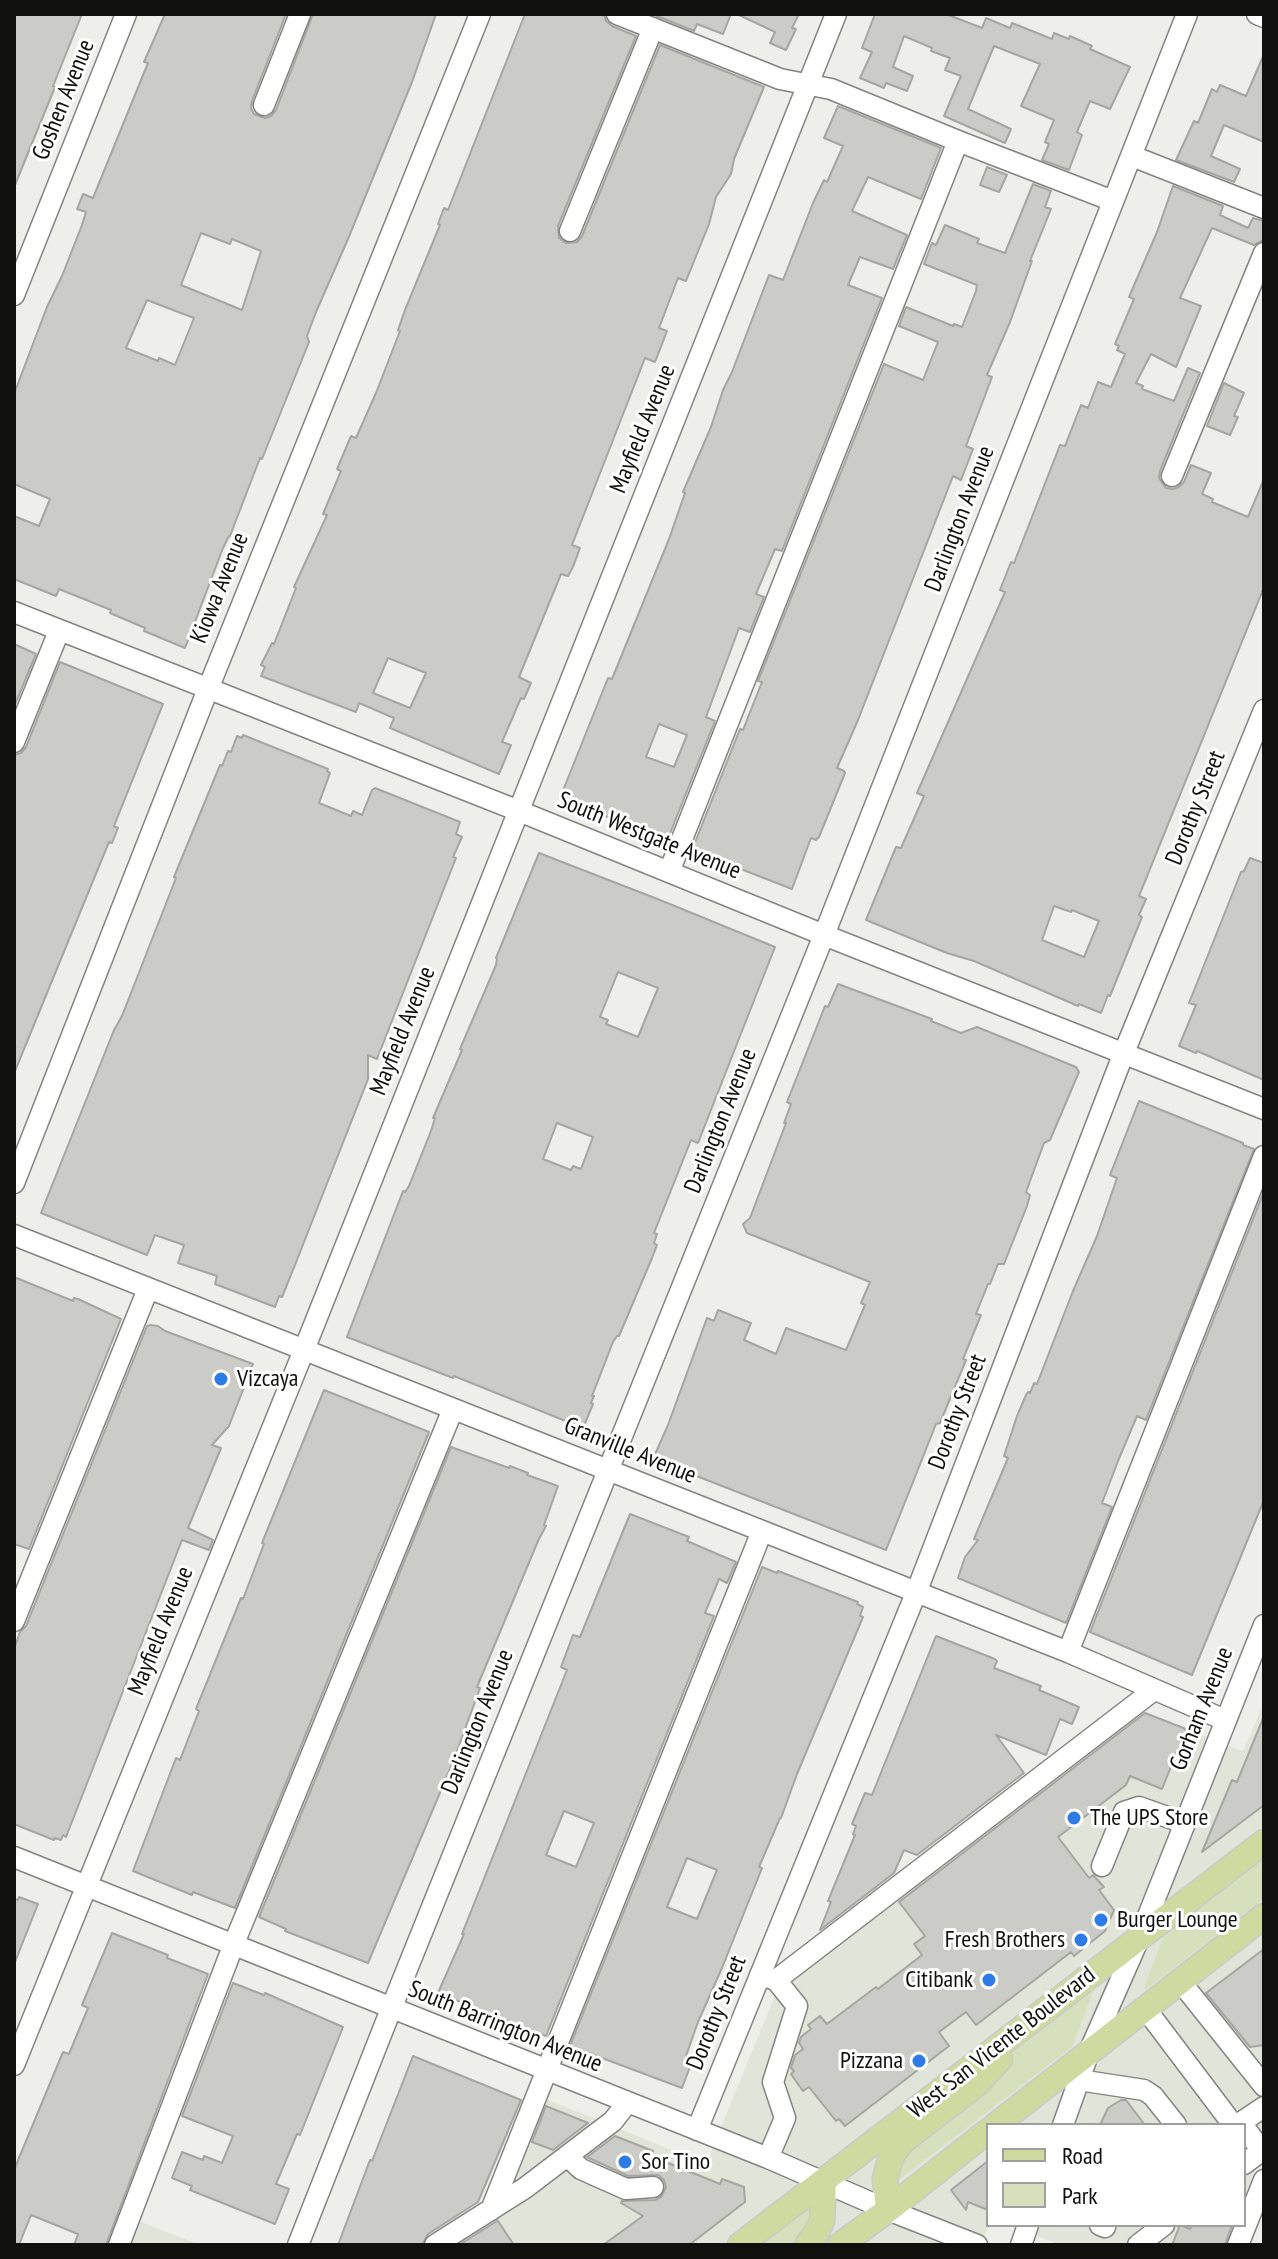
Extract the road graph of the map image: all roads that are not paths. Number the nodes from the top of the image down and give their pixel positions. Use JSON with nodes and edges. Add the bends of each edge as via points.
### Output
{"nodes":[{"id":1,"x":126,"y":14,"type":"edge"},
{"id":2,"x":300,"y":14,"type":"edge"},
{"id":3,"x":480,"y":14,"type":"edge"},
{"id":4,"x":617,"y":14,"type":"edge"},
{"id":5,"x":836,"y":14,"type":"edge"},
{"id":6,"x":1187,"y":14,"type":"edge"},
{"id":7,"x":1257,"y":14,"type":"edge"},
{"id":8,"x":1264,"y":17,"type":"edge"},
{"id":9,"x":653,"y":28,"type":"junction"},
{"id":10,"x":808,"y":85,"type":"junction"},
{"id":11,"x":264,"y":105,"type":"dead end"},
{"id":12,"x":958,"y":141,"type":"junction"},
{"id":13,"x":1132,"y":156,"type":"junction"},
{"id":14,"x":1113,"y":201,"type":"junction"},
{"id":15,"x":1264,"y":208,"type":"edge"},
{"id":16,"x":570,"y":231,"type":"dead end"},
{"id":17,"x":1264,"y":253,"type":"edge"},
{"id":18,"x":14,"y":295,"type":"edge"},
{"id":19,"x":1172,"y":476,"type":"dead end"},
{"id":20,"x":14,"y":612,"type":"edge"},
{"id":21,"x":59,"y":631,"type":"junction"},
{"id":22,"x":208,"y":689,"type":"junction"},
{"id":23,"x":1264,"y":710,"type":"edge"},
{"id":24,"x":14,"y":742,"type":"edge"},
{"id":25,"x":519,"y":811,"type":"junction"},
{"id":26,"x":669,"y":872,"type":"junction"},
{"id":27,"x":824,"y":935,"type":"junction"},
{"id":28,"x":1123,"y":1055,"type":"junction"},
{"id":29,"x":1264,"y":1109,"type":"edge"},
{"id":30,"x":1264,"y":1156,"type":"edge"},
{"id":31,"x":14,"y":1183,"type":"edge"},
{"id":32,"x":14,"y":1235,"type":"edge"},
{"id":33,"x":148,"y":1289,"type":"junction"},
{"id":34,"x":304,"y":1350,"type":"junction"},
{"id":35,"x":453,"y":1409,"type":"junction"},
{"id":36,"x":608,"y":1470,"type":"junction"},
{"id":37,"x":762,"y":1531,"type":"junction"},
{"id":38,"x":916,"y":1593,"type":"junction"},
{"id":39,"x":14,"y":1621,"type":"edge"},
{"id":40,"x":1264,"y":1625,"type":"edge"},
{"id":41,"x":1068,"y":1652,"type":"junction"},
{"id":42,"x":1154,"y":1690,"type":"junction"},
{"id":43,"x":1225,"y":1720,"type":"junction"},
{"id":44,"x":1184,"y":1823,"type":"junction"},
{"id":45,"x":1264,"y":1842,"type":"edge"},
{"id":46,"x":14,"y":1857,"type":"edge"},
{"id":47,"x":1102,"y":1866,"type":"dead end"},
{"id":48,"x":85,"y":1886,"type":"junction"},
{"id":49,"x":1264,"y":1916,"type":"edge"},
{"id":50,"x":1140,"y":1936,"type":"junction"},
{"id":51,"x":233,"y":1946,"type":"junction"},
{"id":52,"x":768,"y":1978,"type":"junction"},
{"id":53,"x":1180,"y":1981,"type":"junction"},
{"id":54,"x":1145,"y":2008,"type":"junction"},
{"id":55,"x":390,"y":2009,"type":"junction"},
{"id":56,"x":1046,"y":2009,"type":"junction"},
{"id":57,"x":1089,"y":2052,"type":"junction"},
{"id":58,"x":14,"y":2065,"type":"edge"},
{"id":59,"x":545,"y":2070,"type":"junction"},
{"id":60,"x":1079,"y":2080,"type":"junction"},
{"id":61,"x":1264,"y":2086,"type":"edge"},
{"id":62,"x":627,"y":2103,"type":"junction"},
{"id":63,"x":1264,"y":2107,"type":"edge"},
{"id":64,"x":999,"y":2123,"type":"edge"},
{"id":65,"x":1064,"y":2123,"type":"edge"},
{"id":66,"x":1174,"y":2123,"type":"edge"},
{"id":67,"x":1234,"y":2123,"type":"edge"},
{"id":68,"x":1243,"y":2123,"type":"edge"},
{"id":69,"x":697,"y":2130,"type":"junction"},
{"id":70,"x":1246,"y":2132,"type":"edge"},
{"id":71,"x":986,"y":2133,"type":"edge"},
{"id":72,"x":1263,"y":2150,"type":"edge"},
{"id":73,"x":567,"y":2156,"type":"junction"},
{"id":74,"x":768,"y":2158,"type":"junction"},
{"id":75,"x":1246,"y":2163,"type":"edge"},
{"id":76,"x":1264,"y":2180,"type":"edge"},
{"id":77,"x":824,"y":2182,"type":"junction"},
{"id":78,"x":653,"y":2187,"type":"dead end"},
{"id":79,"x":491,"y":2210,"type":"junction"},
{"id":80,"x":888,"y":2210,"type":"junction"},
{"id":81,"x":1246,"y":2225,"type":"edge"},
{"id":82,"x":1161,"y":2227,"type":"edge"},
{"id":83,"x":119,"y":2245,"type":"edge"},
{"id":84,"x":298,"y":2245,"type":"edge"},
{"id":85,"x":435,"y":2245,"type":"edge"},
{"id":86,"x":740,"y":2245,"type":"edge"},
{"id":87,"x":807,"y":2245,"type":"edge"},
{"id":88,"x":840,"y":2245,"type":"edge"},
{"id":89,"x":977,"y":2245,"type":"edge"},
{"id":90,"x":1138,"y":2245,"type":"edge"}],
"edges":[{"from":1,"to":18,"type":"street","name":"Goshen Avenue"},
{"from":2,"to":11,"type":"street"},
{"from":3,"to":22,"type":"street","name":"Kiowa Avenue"},
{"from":4,"to":9,"type":"street"},
{"from":5,"to":10,"type":"street","name":"Mayfield Avenue"},
{"from":6,"to":13,"type":"street","name":"Darlington Avenue"},
{"from":7,"to":8,"type":"street"},
{"from":9,"to":10,"type":"street","via":[[780,79]]},
{"from":9,"to":16,"type":"street"},
{"from":10,"to":12,"type":"street","via":[[831,89]]},
{"from":10,"to":25,"type":"street","name":"Mayfield Avenue"},
{"from":12,"to":14,"type":"street"},
{"from":12,"to":26,"type":"street"},
{"from":13,"to":14,"type":"street","name":"Darlington Avenue"},
{"from":13,"to":15,"type":"street"},
{"from":14,"to":27,"type":"street","name":"Darlington Avenue"},
{"from":17,"to":19,"type":"street"},
{"from":20,"to":21,"type":"street","name":"South Westgate Avenue"},
{"from":21,"to":22,"type":"street","name":"South Westgate Avenue"},
{"from":21,"to":24,"type":"street"},
{"from":22,"to":25,"type":"street","name":"South Westgate Avenue"},
{"from":22,"to":31,"type":"street","name":"Kiowa Avenue"},
{"from":23,"to":28,"type":"street","name":"Dorothy Street"},
{"from":25,"to":26,"type":"street","name":"South Westgate Avenue"},
{"from":25,"to":34,"type":"street","name":"Mayfield Avenue"},
{"from":26,"to":27,"type":"street","name":"South Westgate Avenue"},
{"from":27,"to":28,"type":"street","name":"South Westgate Avenue"},
{"from":27,"to":36,"type":"street","name":"Darlington Avenue"},
{"from":28,"to":29,"type":"street","name":"South Westgate Avenue"},
{"from":28,"to":38,"type":"street","name":"Dorothy Street"},
{"from":30,"to":41,"type":"street"},
{"from":32,"to":33,"type":"street","name":"Granville Avenue"},
{"from":33,"to":34,"type":"street","name":"Granville Avenue"},
{"from":33,"to":39,"type":"street"},
{"from":34,"to":35,"type":"street","name":"Granville Avenue"},
{"from":34,"to":48,"type":"street","name":"Mayfield Avenue"},
{"from":35,"to":36,"type":"street","name":"Granville Avenue"},
{"from":35,"to":51,"type":"street"},
{"from":36,"to":37,"type":"street","name":"Granville Avenue"},
{"from":36,"to":55,"type":"street","name":"Darlington Avenue"},
{"from":37,"to":38,"type":"street","name":"Granville Avenue"},
{"from":37,"to":59,"type":"street"},
{"from":38,"to":41,"type":"street","name":"Granville Avenue"},
{"from":38,"to":52,"type":"street","name":"Dorothy Street"},
{"from":40,"to":43,"type":"street","name":"Gorham Avenue"},
{"from":41,"to":42,"type":"street","name":"Granville Avenue"},
{"from":42,"to":43,"type":"street","name":"Granville Avenue"},
{"from":42,"to":52,"type":"street"},
{"from":43,"to":44,"type":"street","name":"Gorham Avenue"},
{"from":44,"to":47,"type":"street","via":[[1139,1807],[1124,1812]]},
{"from":44,"to":50,"type":"street","name":"Gorham Avenue"},
{"from":45,"to":50,"type":"main road","name":"West San Vicente Boulevard"},
{"from":46,"to":48,"type":"street","name":"South Barrington Avenue"},
{"from":48,"to":51,"type":"street","name":"South Barrington Avenue"},
{"from":48,"to":58,"type":"street","name":"Mayfield Avenue"},
{"from":49,"to":53,"type":"main road"},
{"from":50,"to":56,"type":"main road","name":"West San Vicente Boulevard"},
{"from":50,"to":57,"type":"street","name":"Gorham Avenue"},
{"from":51,"to":55,"type":"street","name":"South Barrington Avenue"},
{"from":51,"to":83,"type":"street"},
{"from":52,"to":69,"type":"street","name":"Dorothy Street"},
{"from":52,"to":74,"type":"street","via":[[797,2006],[773,2082],[785,2118]]},
{"from":53,"to":54,"type":"main road"},
{"from":53,"to":61,"type":"street"},
{"from":54,"to":57,"type":"main road"},
{"from":54,"to":67,"type":"street"},
{"from":55,"to":59,"type":"street","name":"South Barrington Avenue"},
{"from":55,"to":84,"type":"street","name":"Darlington Avenue"},
{"from":56,"to":77,"type":"main road","name":"West San Vicente Boulevard"},
{"from":56,"to":80,"type":"main road","via":[[977,2084],[895,2151],[885,2179]]},
{"from":57,"to":60,"type":"street","name":"Gorham Avenue"},
{"from":57,"to":64,"type":"main road"},
{"from":59,"to":62,"type":"street","name":"South Barrington Avenue"},
{"from":59,"to":79,"type":"street"},
{"from":60,"to":65,"type":"street","name":"Gorham Avenue"},
{"from":60,"to":66,"type":"street","via":[[1144,2090]]},
{"from":62,"to":69,"type":"street","name":"South Barrington Avenue"},
{"from":62,"to":73,"type":"street","via":[[613,2121]]},
{"from":63,"to":68,"type":"street"},
{"from":69,"to":74,"type":"street","name":"South Barrington Avenue"},
{"from":70,"to":72,"type":"street"},
{"from":71,"to":80,"type":"main road"},
{"from":72,"to":75,"type":"street"},
{"from":73,"to":78,"type":"street","via":[[581,2169],[626,2189]]},
{"from":73,"to":79,"type":"street"},
{"from":74,"to":77,"type":"street","name":"South Barrington Avenue"},
{"from":76,"to":81,"type":"street"},
{"from":77,"to":80,"type":"street","name":"South Barrington Avenue"},
{"from":77,"to":86,"type":"main road","name":"West San Vicente Boulevard"},
{"from":77,"to":87,"type":"main road","via":[[822,2221]]},
{"from":79,"to":85,"type":"street"},
{"from":80,"to":88,"type":"main road"},
{"from":80,"to":89,"type":"street","name":"South Barrington Avenue"},
{"from":82,"to":90,"type":"street"}]}
